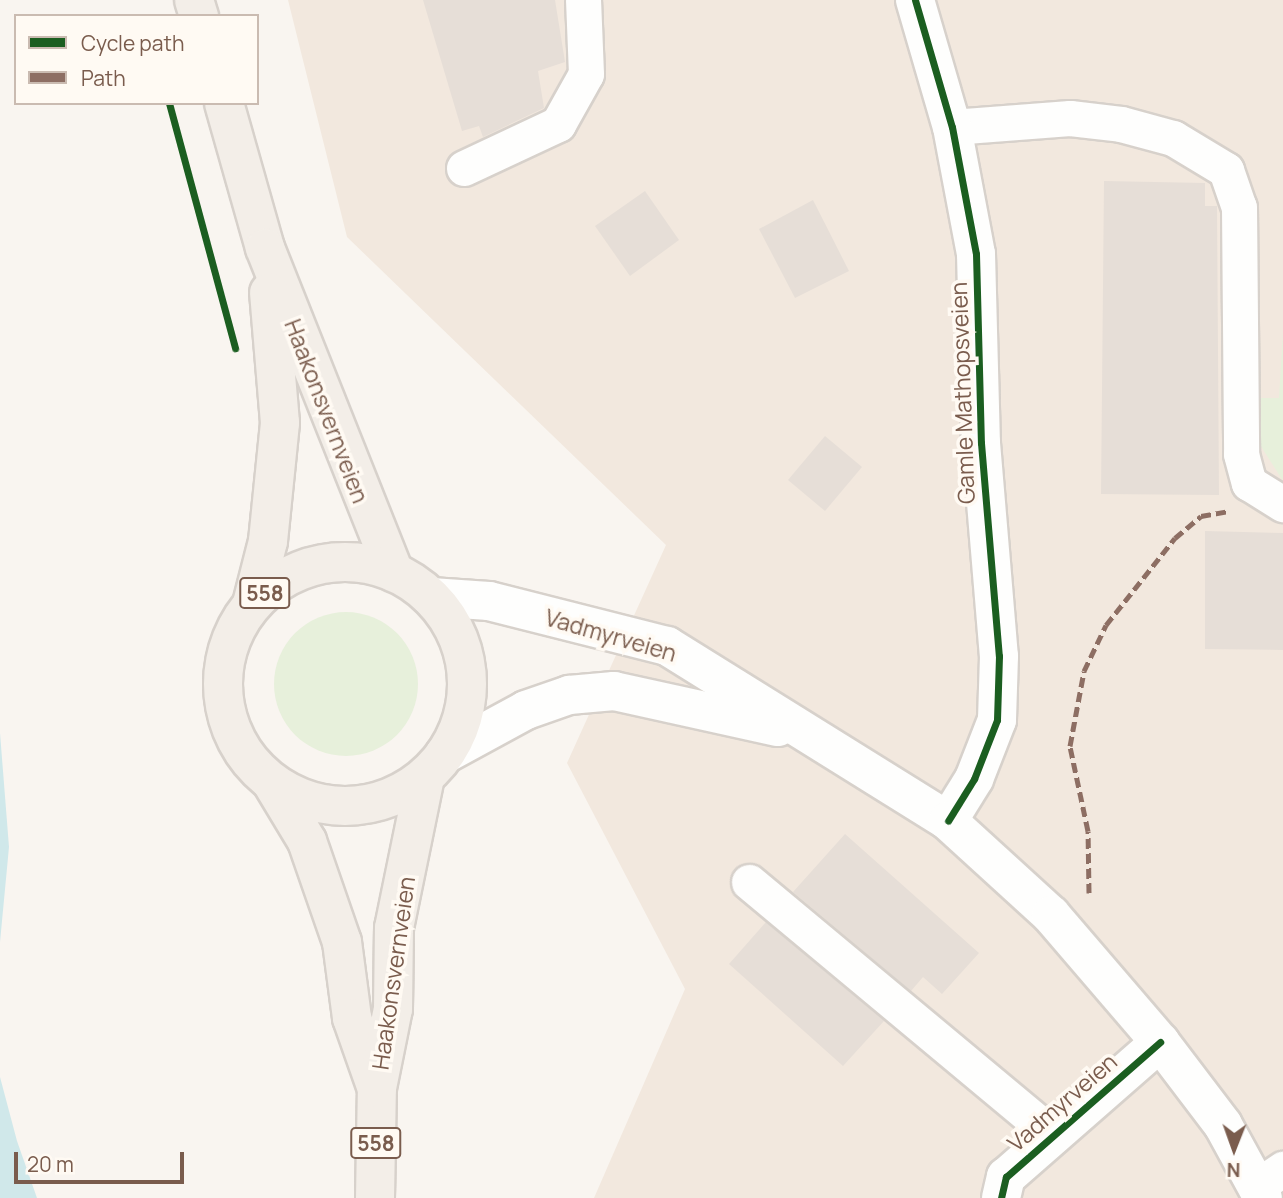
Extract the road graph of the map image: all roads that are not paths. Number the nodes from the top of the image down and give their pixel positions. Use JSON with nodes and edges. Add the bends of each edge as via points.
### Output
{"nodes":[{"id":1,"x":583,"y":0,"type":"edge"},
{"id":2,"x":915,"y":0,"type":"edge"},
{"id":3,"x":225,"y":105,"type":"edge"},
{"id":4,"x":952,"y":127,"type":"junction"},
{"id":5,"x":464,"y":168,"type":"dead end"},
{"id":6,"x":265,"y":248,"type":"junction"},
{"id":7,"x":1283,"y":504,"type":"edge"},
{"id":8,"x":394,"y":572,"type":"junction"},
{"id":9,"x":431,"y":597,"type":"junction"},
{"id":10,"x":252,"y":604,"type":"junction"},
{"id":11,"x":811,"y":736,"type":"junction"},
{"id":12,"x":435,"y":765,"type":"junction"},
{"id":13,"x":272,"y":783,"type":"junction"},
{"id":14,"x":948,"y":821,"type":"junction"},
{"id":15,"x":749,"y":882,"type":"dead end"},
{"id":16,"x":1160,"y":1042,"type":"junction"},
{"id":17,"x":377,"y":1088,"type":"junction"},
{"id":18,"x":1053,"y":1135,"type":"junction"},
{"id":19,"x":1268,"y":1184,"type":"edge"},
{"id":20,"x":375,"y":1198,"type":"edge"},
{"id":21,"x":1001,"y":1198,"type":"edge"}],
"edges":[{"from":1,"to":5,"type":"lane","via":[[586,74],[558,124]]},
{"from":2,"to":4,"type":"main road","name":"Gamle Mathopsveien"},
{"from":3,"to":6,"type":"main road","name":"Haakonsvernveien","number":"558"},
{"from":4,"to":7,"type":"lane","via":[[1070,118],[1121,124],[1173,138],[1226,170],[1240,207],[1241,454],[1249,483]]},
{"from":4,"to":14,"type":"main road","name":"Gamle Mathopsveien","via":[[976,254],[981,443],[999,656],[997,720],[974,779]]},
{"from":6,"to":8,"type":"main road","name":"Haakonsvernveien","number":"558"},
{"from":6,"to":10,"type":"main road","name":"Haakonsvernveien","number":"558","via":[[280,423],[270,527]]},
{"from":8,"to":9,"type":"main road","number":"558"},
{"from":8,"to":10,"type":"main road","number":"558","via":[[356,563],[318,565],[282,579]]},
{"from":9,"to":11,"type":"main road","name":"Vadmyrveien","via":[[489,601],[667,646]]},
{"from":9,"to":12,"type":"main road","number":"558","via":[[464,657],[460,724]]},
{"from":10,"to":13,"type":"main road","number":"558","via":[[231,638],[222,677],[226,717],[243,754]]},
{"from":11,"to":12,"type":"main road","name":"Vadmyrveien","via":[[707,706],[614,691],[569,695],[526,710]]},
{"from":11,"to":14,"type":"main road","name":"Vadmyrveien"},
{"from":12,"to":13,"type":"main road","number":"558","via":[[390,799],[349,807],[308,801]]},
{"from":12,"to":17,"type":"main road","name":"Haakonsvernveien","number":"558","via":[[394,928],[393,1009]]},
{"from":13,"to":17,"type":"main road","name":"Haakonsvernveien","number":"558","via":[[307,841],[333,917],[352,1018]]},
{"from":14,"to":16,"type":"main road","name":"Vadmyrveien","via":[[1051,915]]},
{"from":15,"to":18,"type":"lane","name":"Vadmyrveien"},
{"from":16,"to":18,"type":"main road","name":"Vadmyrveien"},
{"from":16,"to":19,"type":"main road","name":"Vadmyrveien"},
{"from":17,"to":20,"type":"main road","name":"Haakonsvernveien","number":"558"},
{"from":18,"to":21,"type":"main road","name":"Vadmyrveien","via":[[1006,1177]]}]}
